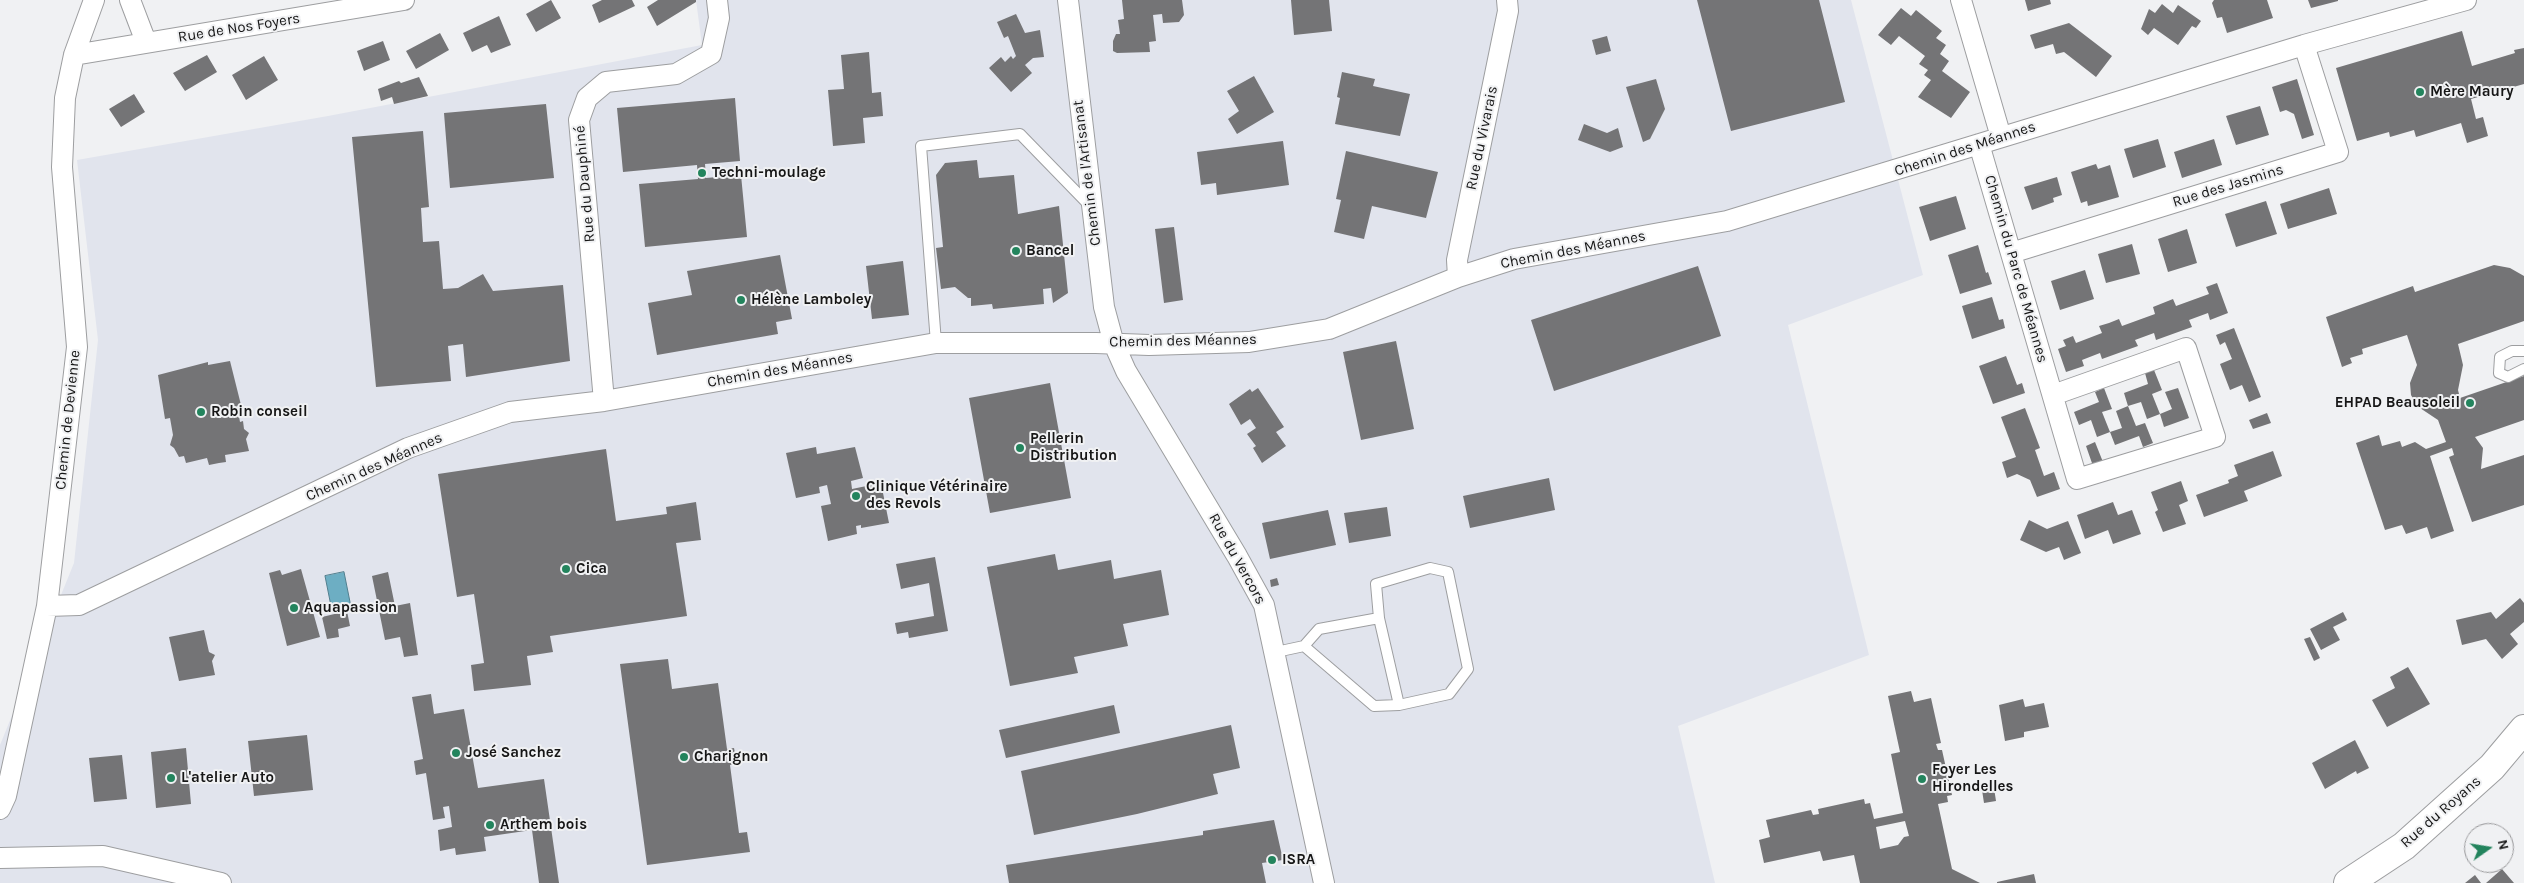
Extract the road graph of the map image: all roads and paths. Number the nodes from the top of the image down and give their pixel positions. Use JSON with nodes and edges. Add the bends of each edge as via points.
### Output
{"nodes":[{"id":1,"x":94,"y":0,"type":"edge"},
{"id":2,"x":130,"y":0,"type":"edge"},
{"id":3,"x":404,"y":0,"type":"edge"},
{"id":4,"x":717,"y":0,"type":"edge"},
{"id":5,"x":1068,"y":0,"type":"edge"},
{"id":6,"x":1507,"y":0,"type":"edge"},
{"id":7,"x":1961,"y":0,"type":"edge"},
{"id":8,"x":2466,"y":0,"type":"edge"},
{"id":9,"x":146,"y":42,"type":"junction"},
{"id":10,"x":2304,"y":45,"type":"junction"},
{"id":11,"x":74,"y":55,"type":"junction"},
{"id":12,"x":2001,"y":137,"type":"junction"},
{"id":13,"x":1979,"y":144,"type":"junction"},
{"id":14,"x":1091,"y":207,"type":"junction"},
{"id":15,"x":2011,"y":253,"type":"junction"},
{"id":16,"x":1458,"y":277,"type":"junction"},
{"id":17,"x":936,"y":343,"type":"junction"},
{"id":18,"x":1114,"y":344,"type":"junction"},
{"id":19,"x":2524,"y":350,"type":"edge"},
{"id":20,"x":2524,"y":370,"type":"edge"},
{"id":21,"x":2053,"y":395,"type":"junction"},
{"id":22,"x":604,"y":401,"type":"junction"},
{"id":23,"x":47,"y":606,"type":"junction"},
{"id":24,"x":1379,"y":618,"type":"junction"},
{"id":25,"x":1304,"y":646,"type":"junction"},
{"id":26,"x":1276,"y":652,"type":"junction"},
{"id":27,"x":1399,"y":705,"type":"junction"},
{"id":28,"x":2524,"y":729,"type":"edge"},
{"id":29,"x":0,"y":809,"type":"edge"},
{"id":30,"x":0,"y":858,"type":"edge"},
{"id":31,"x":221,"y":883,"type":"edge"},
{"id":32,"x":1324,"y":883,"type":"edge"},
{"id":33,"x":2348,"y":883,"type":"edge"}],
"edges":[{"from":1,"to":11,"type":"street","name":"Chemin de Devienne"},
{"from":2,"to":9,"type":"street"},
{"from":3,"to":9,"type":"street","name":"Rue de Nos Foyers"},
{"from":4,"to":22,"type":"street","name":"Rue du Dauphiné","via":[[719,18],[711,54],[676,74],[606,82],[587,98],[579,120]]},
{"from":5,"to":14,"type":"street","name":"Chemin de l'Artisanat"},
{"from":6,"to":16,"type":"street","name":"Rue du Vivarais","via":[[1508,11],[1457,260]]},
{"from":7,"to":12,"type":"street"},
{"from":8,"to":10,"type":"street","name":"Chemin des Méannes"},
{"from":9,"to":11,"type":"street","name":"Rue de Nos Foyers"},
{"from":10,"to":12,"type":"street","name":"Chemin des Méannes"},
{"from":10,"to":15,"type":"street","name":"Rue des Jasmins","via":[[2338,152]]},
{"from":11,"to":23,"type":"street","name":"Chemin de Devienne","via":[[65,98],[62,167],[77,347]]},
{"from":12,"to":13,"type":"street","name":"Chemin des Méannes"},
{"from":13,"to":15,"type":"street","name":"Chemin du Parc de Méannes"},
{"from":13,"to":16,"type":"street","name":"Chemin des Méannes","via":[[1727,222],[1514,259]]},
{"from":14,"to":17,"type":"lane","via":[[1020,134],[921,146]]},
{"from":14,"to":18,"type":"street","name":"Chemin de l'Artisanat","via":[[1104,307]]},
{"from":15,"to":21,"type":"street","name":"Chemin du Parc de Méannes"},
{"from":16,"to":18,"type":"street","name":"Chemin des Méannes","via":[[1329,329],[1249,342],[1149,346]]},
{"from":17,"to":18,"type":"street","name":"Chemin des Méannes"},
{"from":17,"to":22,"type":"street","name":"Chemin des Méannes"},
{"from":18,"to":26,"type":"street","name":"Rue du Vercors","via":[[1126,370],[1253,582],[1264,605]]},
{"from":19,"to":20,"type":"lane","via":[[2500,357],[2498,366],[2499,373],[2508,377]]},
{"from":21,"to":21,"type":"street","name":"Chemin du Parc de Méannes","via":[[2077,479],[2215,437],[2186,348]]},
{"from":22,"to":23,"type":"street","name":"Chemin des Méannes","via":[[510,412],[408,448],[79,605]]},
{"from":23,"to":29,"type":"street","name":"Chemin de Devienne","via":[[6,796]]},
{"from":24,"to":25,"type":"lane","via":[[1319,629]]},
{"from":24,"to":27,"type":"lane"},
{"from":24,"to":27,"type":"lane","via":[[1376,584],[1430,568],[1448,572],[1468,670],[1449,694]]},
{"from":25,"to":26,"type":"lane"},
{"from":25,"to":27,"type":"lane","via":[[1374,706]]},
{"from":26,"to":32,"type":"street","name":"Rue du Vercors"},
{"from":28,"to":33,"type":"street","name":"Rue du Royans","via":[[2492,767],[2404,846]]},
{"from":30,"to":31,"type":"street","via":[[103,856]]}]}
